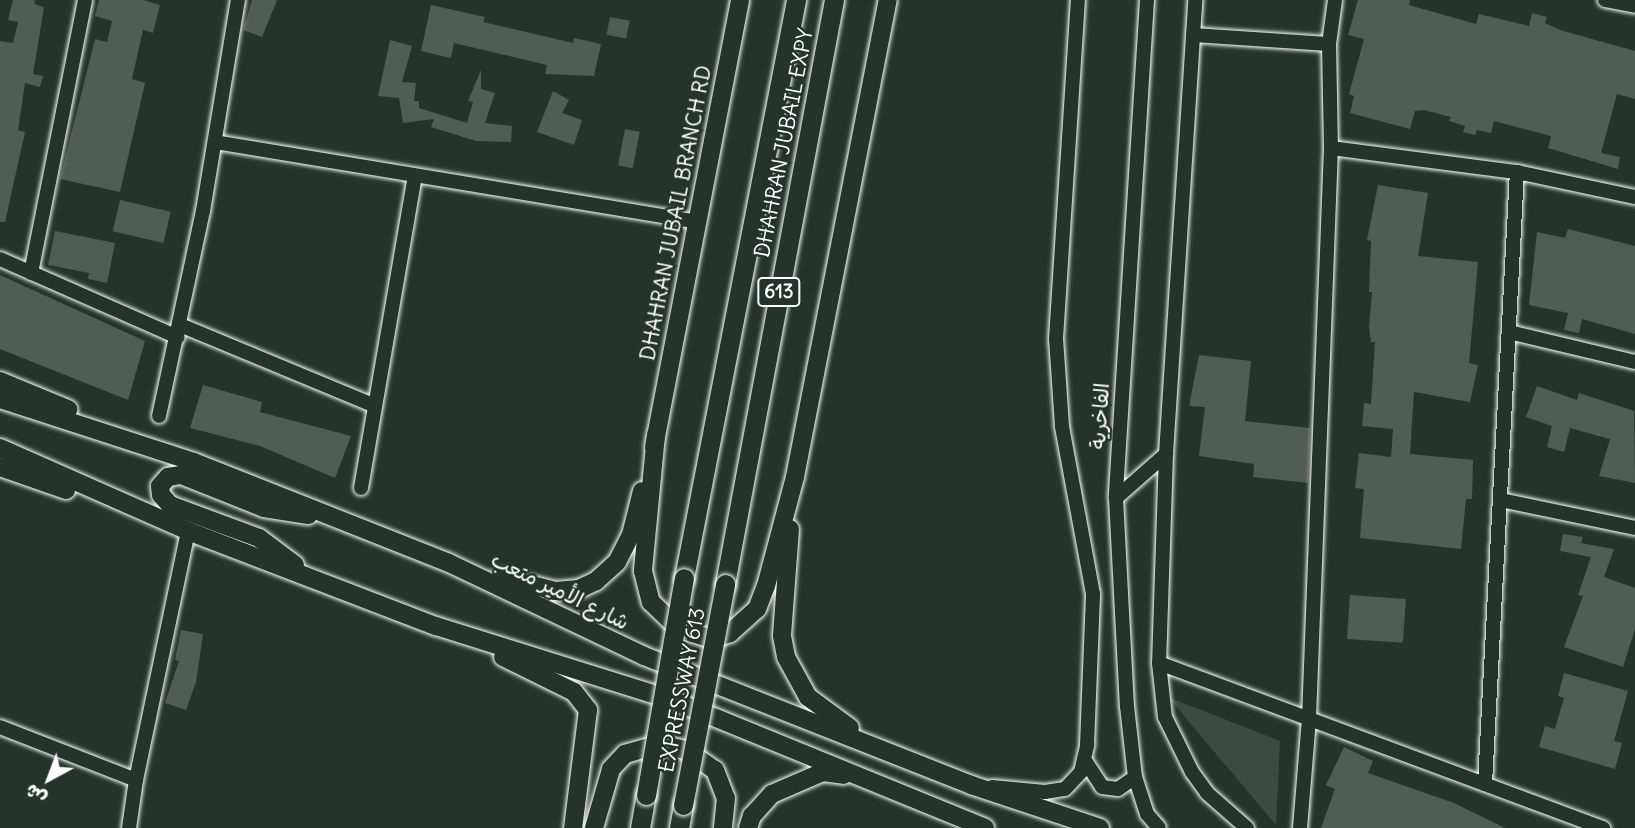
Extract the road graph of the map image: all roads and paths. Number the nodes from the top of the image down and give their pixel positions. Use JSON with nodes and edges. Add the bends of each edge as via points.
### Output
{"nodes":[{"id":1,"x":85,"y":0,"type":"edge"},
{"id":2,"x":238,"y":0,"type":"edge"},
{"id":3,"x":740,"y":0,"type":"edge"},
{"id":4,"x":796,"y":0,"type":"edge"},
{"id":5,"x":834,"y":0,"type":"edge"},
{"id":6,"x":888,"y":0,"type":"edge"},
{"id":7,"x":1079,"y":0,"type":"edge"},
{"id":8,"x":1147,"y":0,"type":"edge"},
{"id":9,"x":1195,"y":0,"type":"edge"},
{"id":10,"x":1335,"y":0,"type":"edge"},
{"id":11,"x":1605,"y":0,"type":"edge"},
{"id":12,"x":1635,"y":6,"type":"edge"},
{"id":13,"x":1193,"y":35,"type":"junction"},
{"id":14,"x":1329,"y":44,"type":"junction"},
{"id":15,"x":215,"y":142,"type":"junction"},
{"id":16,"x":1331,"y":148,"type":"junction"},
{"id":17,"x":1517,"y":172,"type":"junction"},
{"id":18,"x":415,"y":176,"type":"junction"},
{"id":19,"x":1635,"y":197,"type":"edge"},
{"id":20,"x":698,"y":222,"type":"junction"},
{"id":21,"x":0,"y":259,"type":"edge"},
{"id":22,"x":30,"y":274,"type":"junction"},
{"id":23,"x":179,"y":331,"type":"junction"},
{"id":24,"x":1509,"y":332,"type":"junction"},
{"id":25,"x":1635,"y":362,"type":"edge"},
{"id":26,"x":0,"y":381,"type":"edge"},
{"id":27,"x":0,"y":399,"type":"edge"},
{"id":28,"x":373,"y":405,"type":"junction"},
{"id":29,"x":159,"y":416,"type":"dead end"},
{"id":30,"x":656,"y":435,"type":"junction"},
{"id":31,"x":0,"y":448,"type":"edge"},
{"id":32,"x":1166,"y":454,"type":"junction"},
{"id":33,"x":194,"y":462,"type":"junction"},
{"id":34,"x":0,"y":467,"type":"edge"},
{"id":35,"x":795,"y":477,"type":"junction"},
{"id":36,"x":361,"y":488,"type":"dead end"},
{"id":37,"x":1116,"y":498,"type":"junction"},
{"id":38,"x":1501,"y":500,"type":"junction"},
{"id":39,"x":342,"y":521,"type":"junction"},
{"id":40,"x":1635,"y":527,"type":"edge"},
{"id":41,"x":184,"y":530,"type":"junction"},
{"id":42,"x":449,"y":563,"type":"junction"},
{"id":43,"x":684,"y":578,"type":"joint"},
{"id":44,"x":313,"y":579,"type":"junction"},
{"id":45,"x":725,"y":584,"type":"joint"},
{"id":46,"x":436,"y":626,"type":"junction"},
{"id":47,"x":1158,"y":663,"type":"junction"},
{"id":48,"x":1309,"y":718,"type":"junction"},
{"id":49,"x":0,"y":727,"type":"edge"},
{"id":50,"x":881,"y":748,"type":"junction"},
{"id":51,"x":1084,"y":759,"type":"junction"},
{"id":52,"x":1135,"y":777,"type":"junction"},
{"id":53,"x":874,"y":779,"type":"junction"},
{"id":54,"x":136,"y":780,"type":"junction"},
{"id":55,"x":1485,"y":784,"type":"junction"},
{"id":56,"x":971,"y":785,"type":"junction"},
{"id":57,"x":129,"y":828,"type":"edge"},
{"id":58,"x":573,"y":828,"type":"edge"},
{"id":59,"x":594,"y":828,"type":"edge"},
{"id":60,"x":640,"y":828,"type":"edge"},
{"id":61,"x":679,"y":828,"type":"edge"},
{"id":62,"x":723,"y":828,"type":"edge"},
{"id":63,"x":748,"y":828,"type":"edge"},
{"id":64,"x":985,"y":828,"type":"edge"},
{"id":65,"x":1100,"y":828,"type":"edge"},
{"id":66,"x":1159,"y":828,"type":"edge"},
{"id":67,"x":1247,"y":828,"type":"edge"},
{"id":68,"x":1300,"y":828,"type":"edge"},
{"id":69,"x":1602,"y":828,"type":"edge"}],
"edges":[{"from":1,"to":22,"type":"street"},
{"from":2,"to":15,"type":"street"},
{"from":3,"to":20,"type":"main road","name":"DHAHRAN JUBAIL BRANCH RD"},
{"from":4,"to":43,"type":"highway","name":"DHAHRAN JUBAIL EXPY","number":"613"},
{"from":5,"to":45,"type":"highway","name":"DHAHRAN JUBAIL EXPY","number":"613"},
{"from":6,"to":35,"type":"main road"},
{"from":7,"to":51,"type":"street","via":[[1056,338],[1062,425],[1093,594]]},
{"from":8,"to":37,"type":"street","name":"الفاخرية"},
{"from":9,"to":13,"type":"street"},
{"from":10,"to":14,"type":"street"},
{"from":11,"to":12,"type":"street"},
{"from":13,"to":14,"type":"street"},
{"from":13,"to":32,"type":"street"},
{"from":14,"to":16,"type":"street"},
{"from":15,"to":18,"type":"street"},
{"from":15,"to":23,"type":"street"},
{"from":16,"to":17,"type":"street"},
{"from":16,"to":48,"type":"street"},
{"from":17,"to":19,"type":"street"},
{"from":17,"to":24,"type":"street"},
{"from":18,"to":20,"type":"street"},
{"from":18,"to":28,"type":"street"},
{"from":20,"to":30,"type":"main road","name":"DHAHRAN JUBAIL BRANCH RD"},
{"from":21,"to":22,"type":"street"},
{"from":22,"to":23,"type":"street"},
{"from":23,"to":28,"type":"street"},
{"from":23,"to":29,"type":"street"},
{"from":24,"to":25,"type":"street"},
{"from":24,"to":38,"type":"street"},
{"from":26,"to":33,"type":"main road"},
{"from":27,"to":33,"type":"main road","name":"شارع الأمير متعب"},
{"from":28,"to":36,"type":"street"},
{"from":30,"to":35,"type":"main road","via":[[645,588],[662,615],[696,635],[712,639],[730,633],[757,609]]},
{"from":30,"to":42,"type":"main road","via":[[631,536],[618,562],[596,581],[579,589],[555,591]]},
{"from":31,"to":41,"type":"main road"},
{"from":32,"to":37,"type":"street"},
{"from":32,"to":47,"type":"street"},
{"from":33,"to":39,"type":"main road","name":"شارع الأمير متعب"},
{"from":34,"to":41,"type":"main road"},
{"from":35,"to":50,"type":"main road","via":[[783,603],[786,657],[808,697]]},
{"from":37,"to":52,"type":"street","name":"الفاخرية"},
{"from":38,"to":40,"type":"street"},
{"from":38,"to":55,"type":"street"},
{"from":39,"to":42,"type":"main road","name":"شارع الأمير متعب"},
{"from":39,"to":44,"type":"main road","via":[[264,508],[181,475],[168,477],[160,486],[170,505],[259,538]]},
{"from":41,"to":44,"type":"main road"},
{"from":41,"to":54,"type":"street"},
{"from":42,"to":50,"type":"main road","name":"شارع الأمير متعب","via":[[644,656]]},
{"from":43,"to":60,"type":"highway","name":"EXPRESSWAY 613","number":"613","bridge":true},
{"from":44,"to":46,"type":"main road"},
{"from":45,"to":61,"type":"highway","name":"EXPRESSWAY 613","number":"613","bridge":true},
{"from":46,"to":53,"type":"main road","via":[[671,700]]},
{"from":46,"to":58,"type":"main road","via":[[558,683],[584,701],[589,723]]},
{"from":47,"to":48,"type":"street"},
{"from":47,"to":67,"type":"street","via":[[1165,717],[1177,747],[1207,793]]},
{"from":48,"to":55,"type":"street"},
{"from":48,"to":68,"type":"street"},
{"from":49,"to":54,"type":"street"},
{"from":50,"to":56,"type":"main road","name":"شارع الأمير متعب"},
{"from":51,"to":52,"type":"street","via":[[1102,787],[1118,789]]},
{"from":51,"to":56,"type":"street","via":[[1081,772],[1065,789],[1045,792]]},
{"from":52,"to":66,"type":"street","name":"الفاخرية","via":[[1147,814]]},
{"from":53,"to":63,"type":"main road","via":[[823,772],[799,779],[772,794],[752,816]]},
{"from":53,"to":64,"type":"main road"},
{"from":54,"to":57,"type":"street"},
{"from":55,"to":69,"type":"street"},
{"from":56,"to":65,"type":"main road","name":"شارع الأمير متعب"},
{"from":59,"to":62,"type":"main road","via":[[611,769],[625,754],[659,744],[686,750],[715,770],[726,798]]}]}
